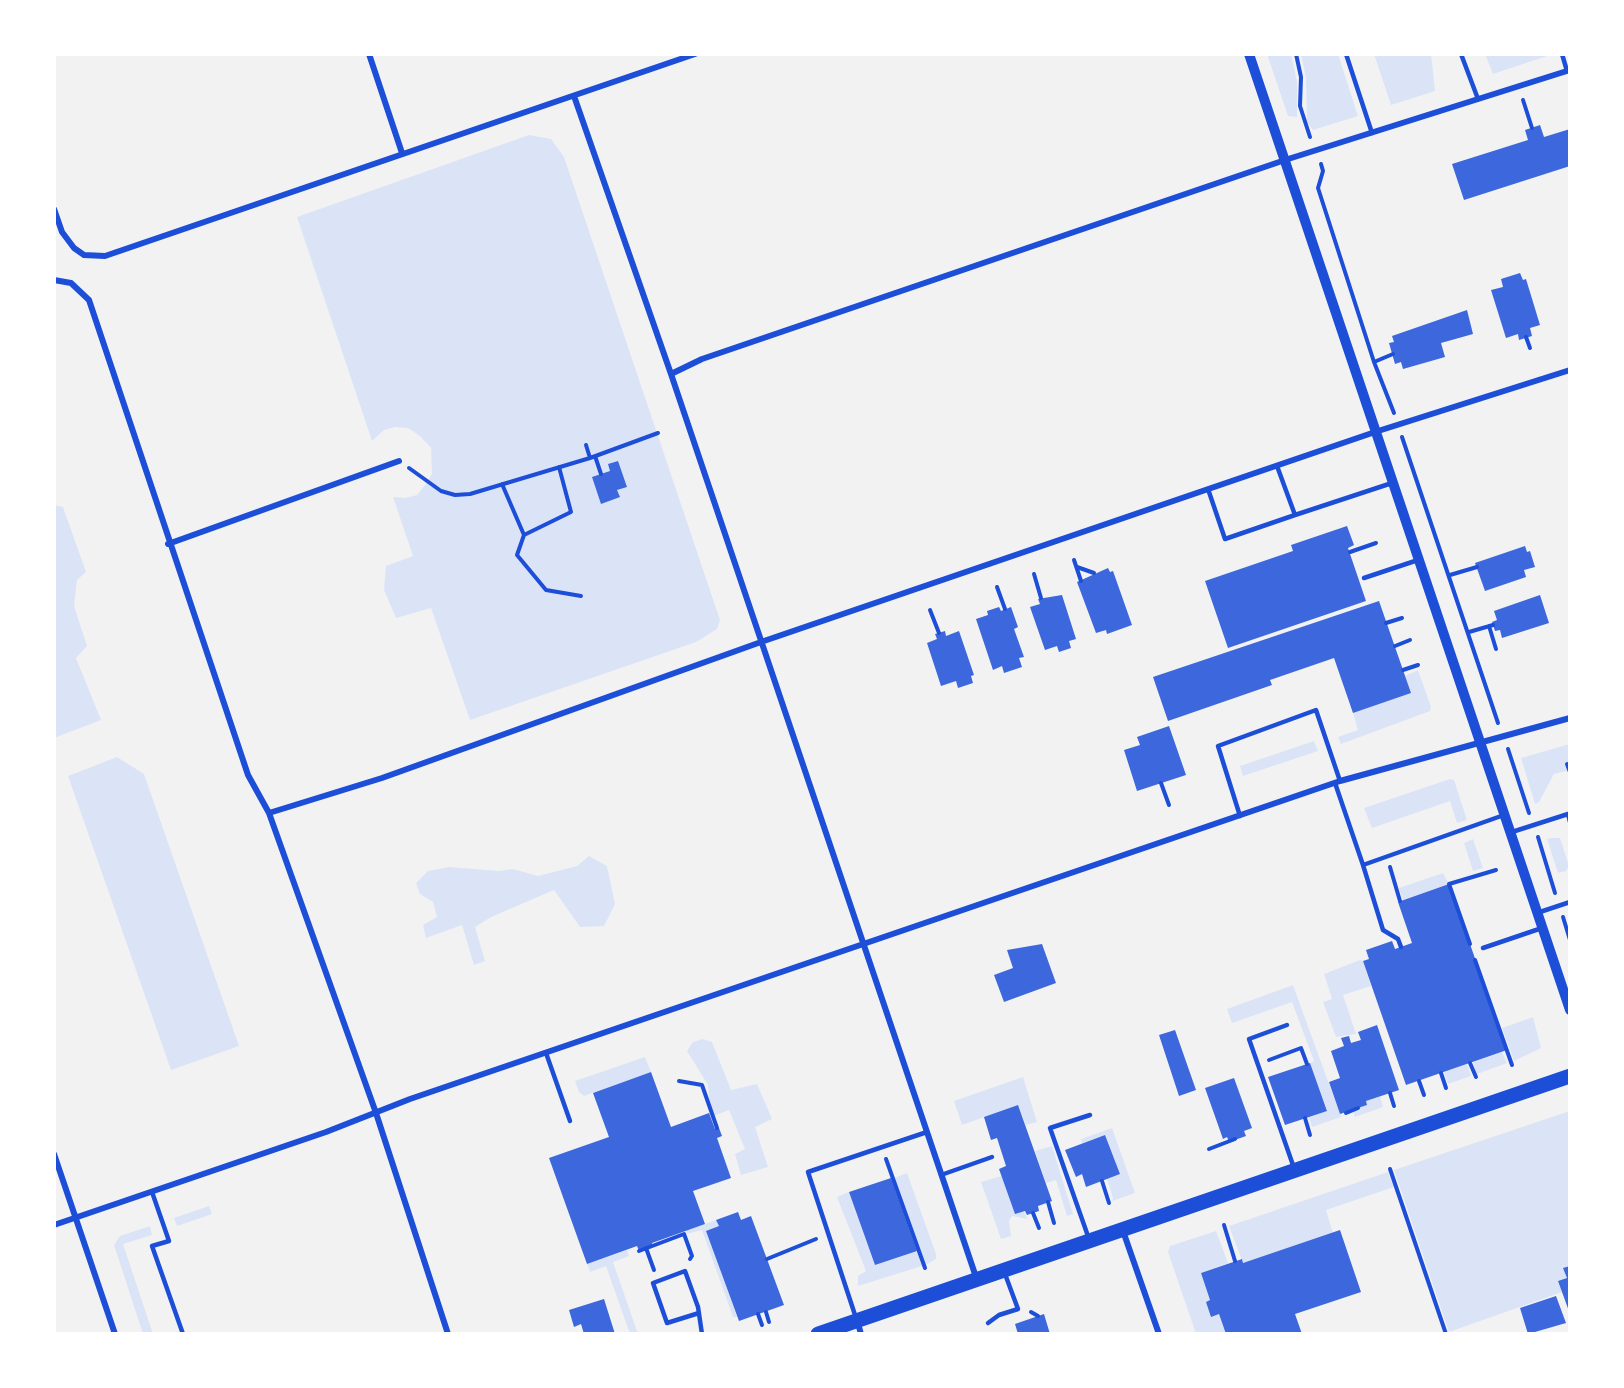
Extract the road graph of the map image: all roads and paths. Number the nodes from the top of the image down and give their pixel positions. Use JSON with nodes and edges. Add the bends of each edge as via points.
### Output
{"nodes":[{"id":1,"x":369,"y":54,"type":"edge"},
{"id":2,"x":695,"y":54,"type":"edge"},
{"id":3,"x":1249,"y":54,"type":"edge"},
{"id":4,"x":1296,"y":54,"type":"edge"},
{"id":5,"x":1346,"y":54,"type":"edge"},
{"id":6,"x":1461,"y":54,"type":"edge"},
{"id":7,"x":1562,"y":54,"type":"edge"},
{"id":8,"x":1569,"y":70,"type":"edge"},
{"id":9,"x":1518,"y":86,"type":"junction"},
{"id":10,"x":574,"y":96,"type":"junction"},
{"id":11,"x":1478,"y":99,"type":"junction"},
{"id":12,"x":1532,"y":128,"type":"dead end"},
{"id":13,"x":1307,"y":129,"type":"dead end"},
{"id":14,"x":1372,"y":133,"type":"junction"},
{"id":15,"x":402,"y":153,"type":"junction"},
{"id":16,"x":1285,"y":160,"type":"junction"},
{"id":17,"x":1323,"y":171,"type":"dead end"},
{"id":18,"x":54,"y":209,"type":"edge"},
{"id":19,"x":54,"y":280,"type":"edge"},
{"id":20,"x":1526,"y":337,"type":"dead end"},
{"id":21,"x":1530,"y":348,"type":"dead end"},
{"id":22,"x":1393,"y":354,"type":"dead end"},
{"id":23,"x":1374,"y":362,"type":"junction"},
{"id":24,"x":1570,"y":370,"type":"edge"},
{"id":25,"x":671,"y":374,"type":"junction"},
{"id":26,"x":1387,"y":389,"type":"dead end"},
{"id":27,"x":1375,"y":432,"type":"junction"},
{"id":28,"x":658,"y":433,"type":"dead end"},
{"id":29,"x":586,"y":445,"type":"dead end"},
{"id":30,"x":1408,"y":453,"type":"dead end"},
{"id":31,"x":592,"y":457,"type":"junction"},
{"id":32,"x":399,"y":461,"type":"joint"},
{"id":33,"x":1277,"y":466,"type":"junction"},
{"id":34,"x":559,"y":467,"type":"junction"},
{"id":35,"x":601,"y":474,"type":"dead end"},
{"id":36,"x":1392,"y":483,"type":"junction"},
{"id":37,"x":502,"y":484,"type":"junction"},
{"id":38,"x":1208,"y":489,"type":"junction"},
{"id":39,"x":1295,"y":515,"type":"junction"},
{"id":40,"x":524,"y":535,"type":"junction"},
{"id":41,"x":1376,"y":543,"type":"dead end"},
{"id":42,"x":168,"y":544,"type":"junction"},
{"id":43,"x":1350,"y":552,"type":"dead end"},
{"id":44,"x":1074,"y":560,"type":"dead end"},
{"id":45,"x":1418,"y":560,"type":"junction"},
{"id":46,"x":1077,"y":567,"type":"junction"},
{"id":47,"x":1477,"y":567,"type":"dead end"},
{"id":48,"x":1094,"y":573,"type":"dead end"},
{"id":49,"x":1034,"y":574,"type":"dead end"},
{"id":50,"x":1450,"y":575,"type":"junction"},
{"id":51,"x":1364,"y":578,"type":"dead end"},
{"id":52,"x":1081,"y":581,"type":"dead end"},
{"id":53,"x":997,"y":587,"type":"dead end"},
{"id":54,"x":581,"y":596,"type":"dead end"},
{"id":55,"x":1041,"y":598,"type":"dead end"},
{"id":56,"x":1005,"y":609,"type":"dead end"},
{"id":57,"x":930,"y":610,"type":"dead end"},
{"id":58,"x":1402,"y":618,"type":"dead end"},
{"id":59,"x":1386,"y":623,"type":"dead end"},
{"id":60,"x":1469,"y":632,"type":"junction"},
{"id":61,"x":939,"y":633,"type":"dead end"},
{"id":62,"x":1410,"y":640,"type":"dead end"},
{"id":63,"x":761,"y":642,"type":"junction"},
{"id":64,"x":1395,"y":646,"type":"dead end"},
{"id":65,"x":1496,"y":649,"type":"dead end"},
{"id":66,"x":1418,"y":664,"type":"dead end"},
{"id":67,"x":1403,"y":670,"type":"dead end"},
{"id":68,"x":1497,"y":717,"type":"dead end"},
{"id":69,"x":1570,"y":718,"type":"edge"},
{"id":70,"x":1480,"y":744,"type":"junction"},
{"id":71,"x":1513,"y":761,"type":"dead end"},
{"id":72,"x":1568,"y":764,"type":"dead end"},
{"id":73,"x":1570,"y":772,"type":"edge"},
{"id":74,"x":1338,"y":782,"type":"junction"},
{"id":75,"x":1161,"y":783,"type":"dead end"},
{"id":76,"x":1169,"y":805,"type":"dead end"},
{"id":77,"x":1526,"y":805,"type":"dead end"},
{"id":78,"x":269,"y":813,"type":"junction"},
{"id":79,"x":1504,"y":815,"type":"junction"},
{"id":80,"x":1240,"y":816,"type":"junction"},
{"id":81,"x":1570,"y":822,"type":"edge"},
{"id":82,"x":1510,"y":832,"type":"junction"},
{"id":83,"x":1539,"y":843,"type":"dead end"},
{"id":84,"x":1387,"y":856,"type":"junction"},
{"id":85,"x":1363,"y":865,"type":"junction"},
{"id":86,"x":1496,"y":870,"type":"dead end"},
{"id":87,"x":1549,"y":875,"type":"dead end"},
{"id":88,"x":1453,"y":897,"type":"dead end"},
{"id":89,"x":1400,"y":901,"type":"dead end"},
{"id":90,"x":1570,"y":902,"type":"edge"},
{"id":91,"x":1537,"y":913,"type":"junction"},
{"id":92,"x":1542,"y":928,"type":"junction"},
{"id":93,"x":1567,"y":931,"type":"dead end"},
{"id":94,"x":1570,"y":940,"type":"edge"},
{"id":95,"x":863,"y":946,"type":"junction"},
{"id":96,"x":1401,"y":947,"type":"dead end"},
{"id":97,"x":1483,"y":948,"type":"dead end"},
{"id":98,"x":1570,"y":1010,"type":"edge"},
{"id":99,"x":1287,"y":1025,"type":"dead end"},
{"id":100,"x":1498,"y":1026,"type":"dead end"},
{"id":101,"x":546,"y":1053,"type":"junction"},
{"id":102,"x":1470,"y":1063,"type":"dead end"},
{"id":103,"x":1258,"y":1064,"type":"junction"},
{"id":104,"x":1307,"y":1064,"type":"dead end"},
{"id":105,"x":1512,"y":1065,"type":"dead end"},
{"id":106,"x":1441,"y":1073,"type":"dead end"},
{"id":107,"x":1570,"y":1076,"type":"edge"},
{"id":108,"x":1476,"y":1077,"type":"dead end"},
{"id":109,"x":679,"y":1081,"type":"dead end"},
{"id":110,"x":1419,"y":1081,"type":"dead end"},
{"id":111,"x":1446,"y":1088,"type":"dead end"},
{"id":112,"x":1390,"y":1093,"type":"dead end"},
{"id":113,"x":1424,"y":1095,"type":"dead end"},
{"id":114,"x":1394,"y":1106,"type":"dead end"},
{"id":115,"x":1358,"y":1108,"type":"dead end"},
{"id":116,"x":376,"y":1113,"type":"junction"},
{"id":117,"x":1346,"y":1113,"type":"dead end"},
{"id":118,"x":1090,"y":1115,"type":"dead end"},
{"id":119,"x":1305,"y":1118,"type":"dead end"},
{"id":120,"x":570,"y":1120,"type":"dead end"},
{"id":121,"x":717,"y":1128,"type":"dead end"},
{"id":122,"x":927,"y":1132,"type":"junction"},
{"id":123,"x":1310,"y":1135,"type":"dead end"},
{"id":124,"x":1235,"y":1139,"type":"dead end"},
{"id":125,"x":1209,"y":1149,"type":"dead end"},
{"id":126,"x":54,"y":1154,"type":"edge"},
{"id":127,"x":992,"y":1157,"type":"dead end"},
{"id":128,"x":1390,"y":1169,"type":"dead end"},
{"id":129,"x":1295,"y":1170,"type":"junction"},
{"id":130,"x":941,"y":1175,"type":"junction"},
{"id":131,"x":892,"y":1179,"type":"dead end"},
{"id":132,"x":1102,"y":1181,"type":"dead end"},
{"id":133,"x":152,"y":1192,"type":"junction"},
{"id":134,"x":1048,"y":1202,"type":"dead end"},
{"id":135,"x":1109,"y":1203,"type":"dead end"},
{"id":136,"x":1034,"y":1213,"type":"dead end"},
{"id":137,"x":76,"y":1218,"type":"junction"},
{"id":138,"x":1054,"y":1223,"type":"dead end"},
{"id":139,"x":54,"y":1225,"type":"edge"},
{"id":140,"x":1224,"y":1226,"type":"dead end"},
{"id":141,"x":1039,"y":1228,"type":"dead end"},
{"id":142,"x":1123,"y":1230,"type":"junction"},
{"id":143,"x":829,"y":1234,"type":"junction"},
{"id":144,"x":1090,"y":1242,"type":"junction"},
{"id":145,"x":646,"y":1248,"type":"junction"},
{"id":146,"x":639,"y":1251,"type":"dead end"},
{"id":147,"x":919,"y":1251,"type":"junction"},
{"id":148,"x":913,"y":1252,"type":"dead end"},
{"id":149,"x":767,"y":1259,"type":"dead end"},
{"id":150,"x":1235,"y":1261,"type":"dead end"},
{"id":151,"x":925,"y":1268,"type":"dead end"},
{"id":152,"x":685,"y":1271,"type":"junction"},
{"id":153,"x":1005,"y":1271,"type":"junction"},
{"id":154,"x":658,"y":1281,"type":"junction"},
{"id":155,"x":977,"y":1281,"type":"junction"},
{"id":156,"x":699,"y":1312,"type":"junction"},
{"id":157,"x":766,"y":1312,"type":"dead end"},
{"id":158,"x":758,"y":1314,"type":"dead end"},
{"id":159,"x":770,"y":1322,"type":"dead end"},
{"id":160,"x":988,"y":1323,"type":"dead end"},
{"id":161,"x":762,"y":1325,"type":"dead end"},
{"id":162,"x":859,"y":1327,"type":"edge"},
{"id":163,"x":115,"y":1334,"type":"edge"},
{"id":164,"x":183,"y":1334,"type":"edge"},
{"id":165,"x":448,"y":1334,"type":"edge"},
{"id":166,"x":702,"y":1334,"type":"edge"},
{"id":167,"x":818,"y":1334,"type":"edge"},
{"id":168,"x":1159,"y":1334,"type":"edge"},
{"id":169,"x":1446,"y":1334,"type":"edge"}],
"edges":[{"from":1,"to":15,"type":"street"},
{"from":2,"to":10,"type":"street"},
{"from":3,"to":16,"type":"street"},
{"from":4,"to":13,"type":"path","via":[[1301,76],[1300,106]]},
{"from":5,"to":14,"type":"lane"},
{"from":6,"to":11,"type":"lane"},
{"from":7,"to":8,"type":"lane"},
{"from":8,"to":9,"type":"street"},
{"from":9,"to":11,"type":"street"},
{"from":9,"to":12,"type":"path"},
{"from":10,"to":15,"type":"street"},
{"from":10,"to":25,"type":"street"},
{"from":11,"to":14,"type":"street"},
{"from":14,"to":16,"type":"street"},
{"from":15,"to":18,"type":"street","via":[[98,257],[84,255],[74,248],[62,232]]},
{"from":16,"to":25,"type":"street","via":[[702,359]]},
{"from":16,"to":27,"type":"street"},
{"from":17,"to":23,"type":"path","via":[[1318,188]]},
{"from":19,"to":42,"type":"street","via":[[66,281],[89,300]]},
{"from":20,"to":21,"type":"path"},
{"from":22,"to":23,"type":"path"},
{"from":23,"to":26,"type":"path"},
{"from":24,"to":27,"type":"street"},
{"from":25,"to":63,"type":"street"},
{"from":27,"to":33,"type":"street"},
{"from":27,"to":36,"type":"street"},
{"from":28,"to":31,"type":"path"},
{"from":29,"to":31,"type":"path"},
{"from":30,"to":50,"type":"path"},
{"from":31,"to":34,"type":"path"},
{"from":31,"to":35,"type":"path"},
{"from":32,"to":37,"type":"path","via":[[455,495]]},
{"from":32,"to":42,"type":"street"},
{"from":33,"to":38,"type":"street"},
{"from":33,"to":39,"type":"lane"},
{"from":34,"to":37,"type":"path"},
{"from":34,"to":40,"type":"path","via":[[571,512]]},
{"from":36,"to":39,"type":"lane"},
{"from":36,"to":45,"type":"street"},
{"from":37,"to":40,"type":"path"},
{"from":38,"to":39,"type":"lane","via":[[1226,538]]},
{"from":38,"to":63,"type":"street"},
{"from":40,"to":54,"type":"path","via":[[517,555],[546,590]]},
{"from":41,"to":43,"type":"path"},
{"from":42,"to":78,"type":"street","via":[[248,775]]},
{"from":44,"to":46,"type":"path"},
{"from":45,"to":51,"type":"lane"},
{"from":45,"to":70,"type":"street"},
{"from":46,"to":48,"type":"path"},
{"from":46,"to":52,"type":"path"},
{"from":47,"to":50,"type":"path"},
{"from":49,"to":55,"type":"path"},
{"from":50,"to":60,"type":"path"},
{"from":53,"to":56,"type":"path"},
{"from":57,"to":61,"type":"path"},
{"from":58,"to":59,"type":"path"},
{"from":60,"to":65,"type":"path","via":[[1491,626]]},
{"from":60,"to":68,"type":"path"},
{"from":62,"to":64,"type":"path"},
{"from":63,"to":78,"type":"street","via":[[382,778]]},
{"from":63,"to":95,"type":"street"},
{"from":66,"to":67,"type":"path"},
{"from":69,"to":70,"type":"street"},
{"from":70,"to":74,"type":"street"},
{"from":70,"to":79,"type":"street"},
{"from":71,"to":77,"type":"path"},
{"from":72,"to":73,"type":"path"},
{"from":74,"to":80,"type":"street"},
{"from":74,"to":80,"type":"lane","via":[[1316,710],[1218,746]]},
{"from":74,"to":85,"type":"lane"},
{"from":75,"to":76,"type":"path"},
{"from":78,"to":116,"type":"street"},
{"from":79,"to":82,"type":"street"},
{"from":79,"to":84,"type":"lane"},
{"from":80,"to":95,"type":"street"},
{"from":81,"to":82,"type":"lane","via":[[1568,814]]},
{"from":82,"to":91,"type":"street"},
{"from":83,"to":87,"type":"path"},
{"from":84,"to":85,"type":"lane"},
{"from":84,"to":89,"type":"path"},
{"from":85,"to":96,"type":"lane","via":[[1383,930],[1398,939]]},
{"from":86,"to":88,"type":"path","via":[[1449,884]]},
{"from":90,"to":91,"type":"lane"},
{"from":91,"to":92,"type":"street"},
{"from":92,"to":97,"type":"lane"},
{"from":92,"to":98,"type":"street"},
{"from":93,"to":94,"type":"path"},
{"from":95,"to":101,"type":"street"},
{"from":95,"to":122,"type":"street"},
{"from":99,"to":103,"type":"lane","via":[[1249,1039]]},
{"from":100,"to":105,"type":"path"},
{"from":101,"to":116,"type":"street"},
{"from":101,"to":120,"type":"lane"},
{"from":102,"to":108,"type":"path"},
{"from":103,"to":104,"type":"path","via":[[1301,1048]]},
{"from":103,"to":129,"type":"lane"},
{"from":106,"to":111,"type":"path"},
{"from":107,"to":129,"type":"main road"},
{"from":109,"to":121,"type":"path","via":[[702,1085]]},
{"from":110,"to":113,"type":"path"},
{"from":112,"to":114,"type":"path"},
{"from":115,"to":117,"type":"path"},
{"from":116,"to":133,"type":"street"},
{"from":116,"to":165,"type":"street"},
{"from":118,"to":144,"type":"lane","via":[[1050,1128]]},
{"from":119,"to":123,"type":"path"},
{"from":122,"to":130,"type":"street"},
{"from":122,"to":143,"type":"lane","via":[[808,1172]]},
{"from":124,"to":125,"type":"path"},
{"from":126,"to":137,"type":"street"},
{"from":127,"to":130,"type":"lane"},
{"from":128,"to":169,"type":"path"},
{"from":129,"to":142,"type":"main road"},
{"from":130,"to":155,"type":"street"},
{"from":131,"to":147,"type":"path"},
{"from":132,"to":135,"type":"path"},
{"from":133,"to":137,"type":"street"},
{"from":133,"to":164,"type":"lane","via":[[169,1241],[152,1246]]},
{"from":134,"to":138,"type":"path"},
{"from":136,"to":141,"type":"path"},
{"from":137,"to":139,"type":"street"},
{"from":137,"to":163,"type":"street"},
{"from":140,"to":150,"type":"path"},
{"from":142,"to":144,"type":"main road"},
{"from":142,"to":168,"type":"street"},
{"from":143,"to":149,"type":"path"},
{"from":143,"to":162,"type":"lane"},
{"from":144,"to":153,"type":"main road"},
{"from":145,"to":146,"type":"path"},
{"from":145,"to":152,"type":"path","via":[[684,1234],[692,1256]]},
{"from":145,"to":154,"type":"path"},
{"from":147,"to":148,"type":"path"},
{"from":147,"to":151,"type":"path"},
{"from":152,"to":154,"type":"lane"},
{"from":152,"to":156,"type":"lane"},
{"from":153,"to":155,"type":"main road"},
{"from":153,"to":160,"type":"lane","via":[[1018,1309]]},
{"from":154,"to":156,"type":"lane","via":[[653,1283],[667,1323]]},
{"from":155,"to":162,"type":"main road"},
{"from":156,"to":166,"type":"lane"},
{"from":157,"to":159,"type":"path"},
{"from":158,"to":161,"type":"path"},
{"from":162,"to":167,"type":"main road"}]}
